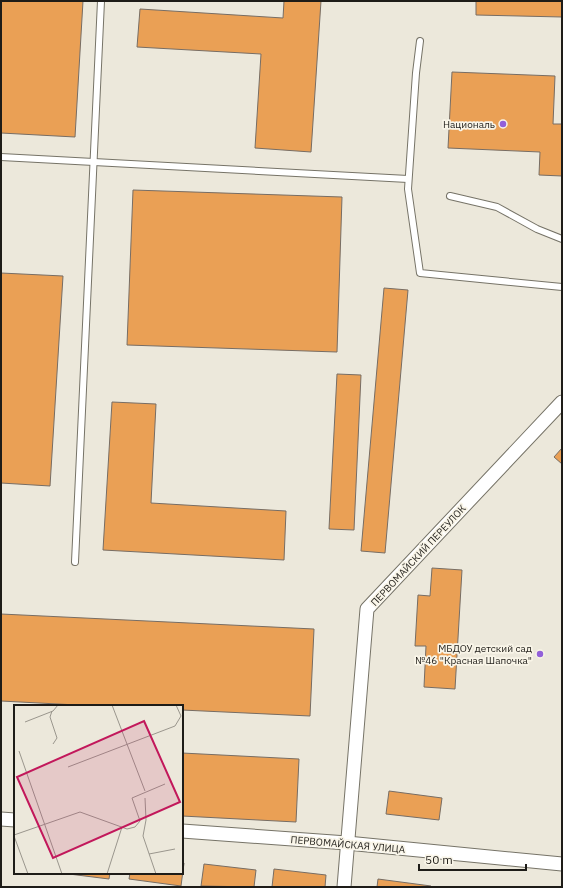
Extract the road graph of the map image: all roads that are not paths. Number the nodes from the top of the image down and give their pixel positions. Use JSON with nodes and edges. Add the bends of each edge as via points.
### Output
{"nodes":[{"id":1,"x":101,"y":1,"type":"edge"},
{"id":2,"x":420,"y":41,"type":"dead end"},
{"id":3,"x":1,"y":157,"type":"edge"},
{"id":4,"x":94,"y":162,"type":"junction"},
{"id":5,"x":408,"y":179,"type":"junction"},
{"id":6,"x":450,"y":196,"type":"dead end"},
{"id":7,"x":562,"y":239,"type":"edge"},
{"id":8,"x":562,"y":287,"type":"edge"},
{"id":9,"x":562,"y":403,"type":"edge"},
{"id":10,"x":75,"y":562,"type":"dead end"},
{"id":11,"x":1,"y":819,"type":"edge"},
{"id":12,"x":14,"y":820,"type":"edge"},
{"id":13,"x":183,"y":831,"type":"edge"},
{"id":14,"x":347,"y":843,"type":"junction"},
{"id":15,"x":562,"y":864,"type":"edge"},
{"id":16,"x":344,"y":887,"type":"edge"}],
"edges":[{"from":1,"to":4,"type":"lane"},
{"from":2,"to":5,"type":"lane"},
{"from":3,"to":4,"type":"lane"},
{"from":4,"to":5,"type":"lane"},
{"from":4,"to":10,"type":"lane"},
{"from":5,"to":8,"type":"lane","via":[[420,273]]},
{"from":6,"to":7,"type":"lane","via":[[498,207],[537,229]]},
{"from":9,"to":14,"type":"street","name":"ПЕРВОМАЙСКИЙ ПЕРЕУЛОК","via":[[366,609]]},
{"from":11,"to":12,"type":"street"},
{"from":13,"to":14,"type":"street","name":"ПЕРВОМАЙСКАЯ УЛИЦА"},
{"from":14,"to":15,"type":"street","name":"ПЕРВОМАЙСКАЯ УЛИЦА"},
{"from":14,"to":16,"type":"street","name":"ПЕРВОМАЙСКИЙ ПЕРЕУЛОК"}]}
